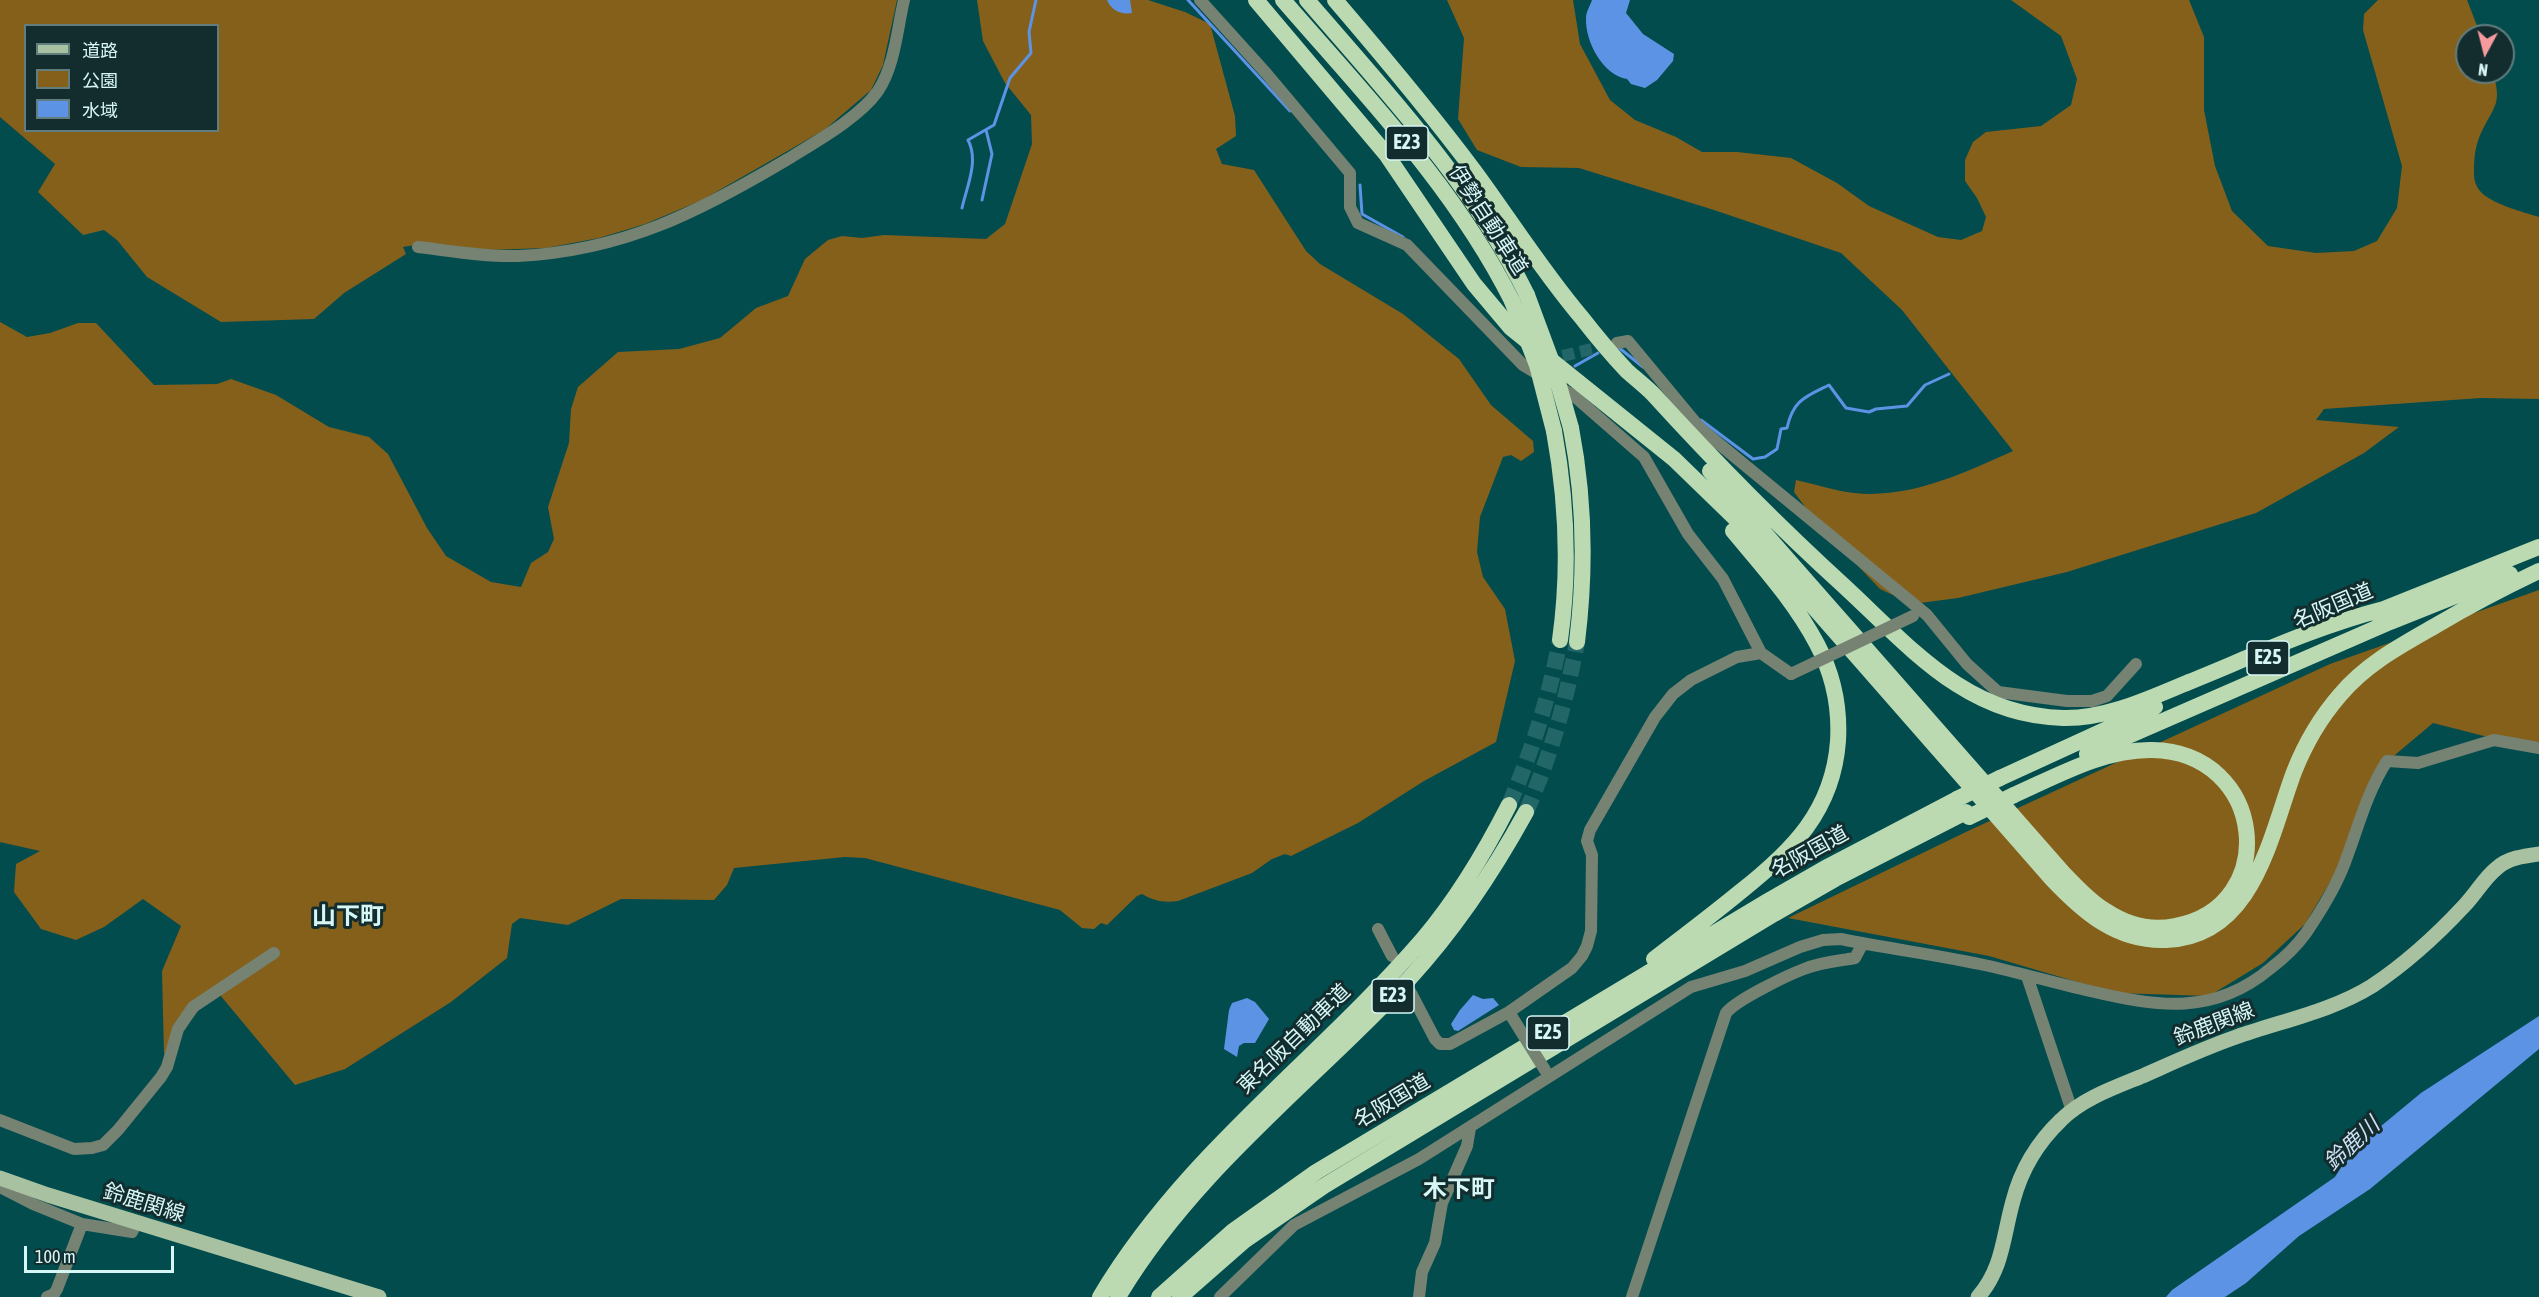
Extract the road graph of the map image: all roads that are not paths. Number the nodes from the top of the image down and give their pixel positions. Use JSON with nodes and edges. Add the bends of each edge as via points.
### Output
{"nodes":[{"id":1,"x":904,"y":0,"type":"edge"},
{"id":2,"x":1200,"y":0,"type":"edge"},
{"id":3,"x":1256,"y":0,"type":"edge"},
{"id":4,"x":1283,"y":0,"type":"edge"},
{"id":5,"x":1307,"y":0,"type":"edge"},
{"id":6,"x":1335,"y":0,"type":"edge"},
{"id":7,"x":418,"y":247,"type":"dead end"},
{"id":8,"x":1519,"y":298,"type":"junction"},
{"id":9,"x":1617,"y":343,"type":"tunnel mouth"},
{"id":10,"x":1628,"y":371,"type":"junction"},
{"id":11,"x":1630,"y":422,"type":"junction"},
{"id":12,"x":2539,"y":547,"type":"edge"},
{"id":13,"x":2539,"y":563,"type":"edge"},
{"id":14,"x":2539,"y":571,"type":"edge"},
{"id":15,"x":2384,"y":609,"type":"junction"},
{"id":16,"x":1913,"y":616,"type":"dead end"},
{"id":17,"x":1568,"y":641,"type":"tunnel mouth"},
{"id":18,"x":1761,"y":652,"type":"junction"},
{"id":19,"x":2136,"y":664,"type":"dead end"},
{"id":20,"x":2539,"y":748,"type":"edge"},
{"id":21,"x":2008,"y":788,"type":"junction"},
{"id":22,"x":1509,"y":805,"type":"tunnel mouth"},
{"id":23,"x":1964,"y":809,"type":"junction"},
{"id":24,"x":1526,"y":812,"type":"tunnel mouth"},
{"id":25,"x":2539,"y":854,"type":"edge"},
{"id":26,"x":1378,"y":929,"type":"dead end"},
{"id":27,"x":1863,"y":944,"type":"junction"},
{"id":28,"x":274,"y":953,"type":"dead end"},
{"id":29,"x":1392,"y":956,"type":"dead end"},
{"id":30,"x":2027,"y":976,"type":"junction"},
{"id":31,"x":1411,"y":993,"type":"dead end"},
{"id":32,"x":1581,"y":1014,"type":"junction"},
{"id":33,"x":1511,"y":1015,"type":"junction"},
{"id":34,"x":1547,"y":1074,"type":"junction"},
{"id":35,"x":2072,"y":1111,"type":"junction"},
{"id":36,"x":0,"y":1120,"type":"edge"},
{"id":37,"x":1470,"y":1128,"type":"junction"},
{"id":38,"x":1224,"y":1149,"type":"junction"},
{"id":39,"x":1,"y":1178,"type":"edge"},
{"id":40,"x":136,"y":1222,"type":"junction"},
{"id":41,"x":81,"y":1224,"type":"junction"},
{"id":42,"x":47,"y":1297,"type":"edge"},
{"id":43,"x":380,"y":1297,"type":"edge"},
{"id":44,"x":1100,"y":1297,"type":"edge"},
{"id":45,"x":1118,"y":1297,"type":"edge"},
{"id":46,"x":1159,"y":1297,"type":"edge"},
{"id":47,"x":1180,"y":1297,"type":"edge"},
{"id":48,"x":1220,"y":1297,"type":"edge"},
{"id":49,"x":1419,"y":1297,"type":"edge"},
{"id":50,"x":1632,"y":1297,"type":"edge"},
{"id":51,"x":1978,"y":1297,"type":"edge"}],
"edges":[{"from":1,"to":7,"type":"street","via":[[890,66],[876,93],[828,134],[701,208],[647,232],[551,253],[486,255]]},
{"from":2,"to":18,"type":"street","via":[[1350,173],[1350,207],[1358,222],[1407,245],[1526,364],[1574,396],[1644,457],[1688,534],[1723,579]]},
{"from":3,"to":11,"type":"highway","via":[[1386,154],[1487,303],[1511,328]]},
{"from":4,"to":8,"type":"highway","name":"伊勢自動車道","number":"E23","via":[[1436,178]]},
{"from":5,"to":8,"type":"highway","name":"伊勢自動車道","number":"E23","via":[[1470,196],[1511,262]]},
{"from":6,"to":10,"type":"highway","via":[[1436,121],[1580,316]]},
{"from":8,"to":17,"type":"highway","number":"E23","bridge":true,"via":[[1537,365],[1562,430]]},
{"from":9,"to":19,"type":"street","via":[[1628,341],[1701,429],[1927,615],[1967,664],[1998,692],[2092,701],[2107,696]]},
{"from":10,"to":15,"type":"highway","via":[[1766,513],[1923,660],[1965,691],[2015,713],[2066,719],[2113,711],[2341,620]]},
{"from":10,"to":21,"type":"highway","via":[[1731,495],[2092,901],[2117,918],[2142,927],[2190,923],[2211,912],[2229,895],[2245,861],[2246,823],[2232,789],[2213,769],[2180,754],[2152,750],[2122,753]]},
{"from":11,"to":14,"type":"highway","via":[[1740,524],[2067,895],[2115,931],[2143,940],[2171,940],[2201,932],[2226,915],[2247,892],[2268,850],[2310,738],[2355,678],[2379,658]]},
{"from":11,"to":32,"type":"highway","via":[[1720,515],[1803,619],[1832,679],[1838,711],[1836,758],[1820,807],[1791,849],[1766,873]]},
{"from":12,"to":15,"type":"highway","name":"名阪国道","number":"E25"},
{"from":13,"to":21,"type":"highway","name":"名阪国道","number":"E25","via":[[2390,622]]},
{"from":15,"to":21,"type":"highway","name":"名阪国道","number":"E25","via":[[2222,678]]},
{"from":16,"to":18,"type":"street","bridge":true,"via":[[1791,674]]},
{"from":18,"to":33,"type":"street","via":[[1737,657],[1691,680],[1673,694],[1655,717],[1590,830],[1587,841],[1592,855],[1591,931],[1587,946],[1572,969]]},
{"from":20,"to":30,"type":"street","via":[[2494,740],[2418,763],[2387,761],[2366,801],[2341,871],[2305,934],[2257,980],[2234,993],[2206,1002],[2167,1005],[2128,1000]]},
{"from":21,"to":23,"type":"highway","name":"名阪国道","number":"E25"},
{"from":22,"to":38,"type":"highway","name":"東名阪自動車道","number":"E23","via":[[1470,875],[1424,938]]},
{"from":23,"to":32,"type":"highway","name":"名阪国道","number":"E25","via":[[1829,866]]},
{"from":23,"to":47,"type":"highway","name":"名阪国道","number":"E25","via":[[1835,879],[1324,1186],[1244,1241]]},
{"from":24,"to":38,"type":"highway","name":"東名阪自動車道","number":"E23","via":[[1484,884],[1436,949],[1381,1008]]},
{"from":25,"to":35,"type":"main road","name":"鈴鹿関線","via":[[2515,858],[2496,868],[2452,918],[2371,986],[2120,1085]]},
{"from":26,"to":29,"type":"street"},
{"from":27,"to":30,"type":"street"},
{"from":27,"to":34,"type":"street","via":[[1823,940],[1745,971],[1691,987]]},
{"from":27,"to":50,"type":"street","via":[[1856,958],[1805,968],[1731,1006],[1726,1013]]},
{"from":28,"to":36,"type":"street","via":[[193,1007],[178,1029],[161,1077],[103,1145],[75,1149]]},
{"from":30,"to":35,"type":"street"},
{"from":31,"to":33,"type":"street","via":[[1440,1044],[1458,1042]]},
{"from":32,"to":46,"type":"highway","name":"名阪国道","number":"E25","via":[[1275,1200],[1198,1260]]},
{"from":33,"to":34,"type":"street","bridge":true},
{"from":34,"to":37,"type":"street"},
{"from":35,"to":51,"type":"main road","name":"鈴鹿関線","via":[[2051,1129],[2028,1162],[2013,1201],[2001,1257]]},
{"from":37,"to":48,"type":"street","via":[[1294,1225]]},
{"from":37,"to":49,"type":"street","via":[[1467,1146],[1442,1203],[1435,1243],[1422,1272]]},
{"from":38,"to":44,"type":"highway","name":"東名阪自動車道","number":"E23","via":[[1165,1203]]},
{"from":38,"to":45,"type":"highway","name":"東名阪自動車道","number":"E23"},
{"from":39,"to":40,"type":"main road","name":"鈴鹿関線"},
{"from":39,"to":41,"type":"street","via":[[2,1188]]},
{"from":40,"to":41,"type":"street","via":[[132,1232]]},
{"from":40,"to":43,"type":"main road","name":"鈴鹿関線"},
{"from":41,"to":42,"type":"street","via":[[57,1289]]}]}
